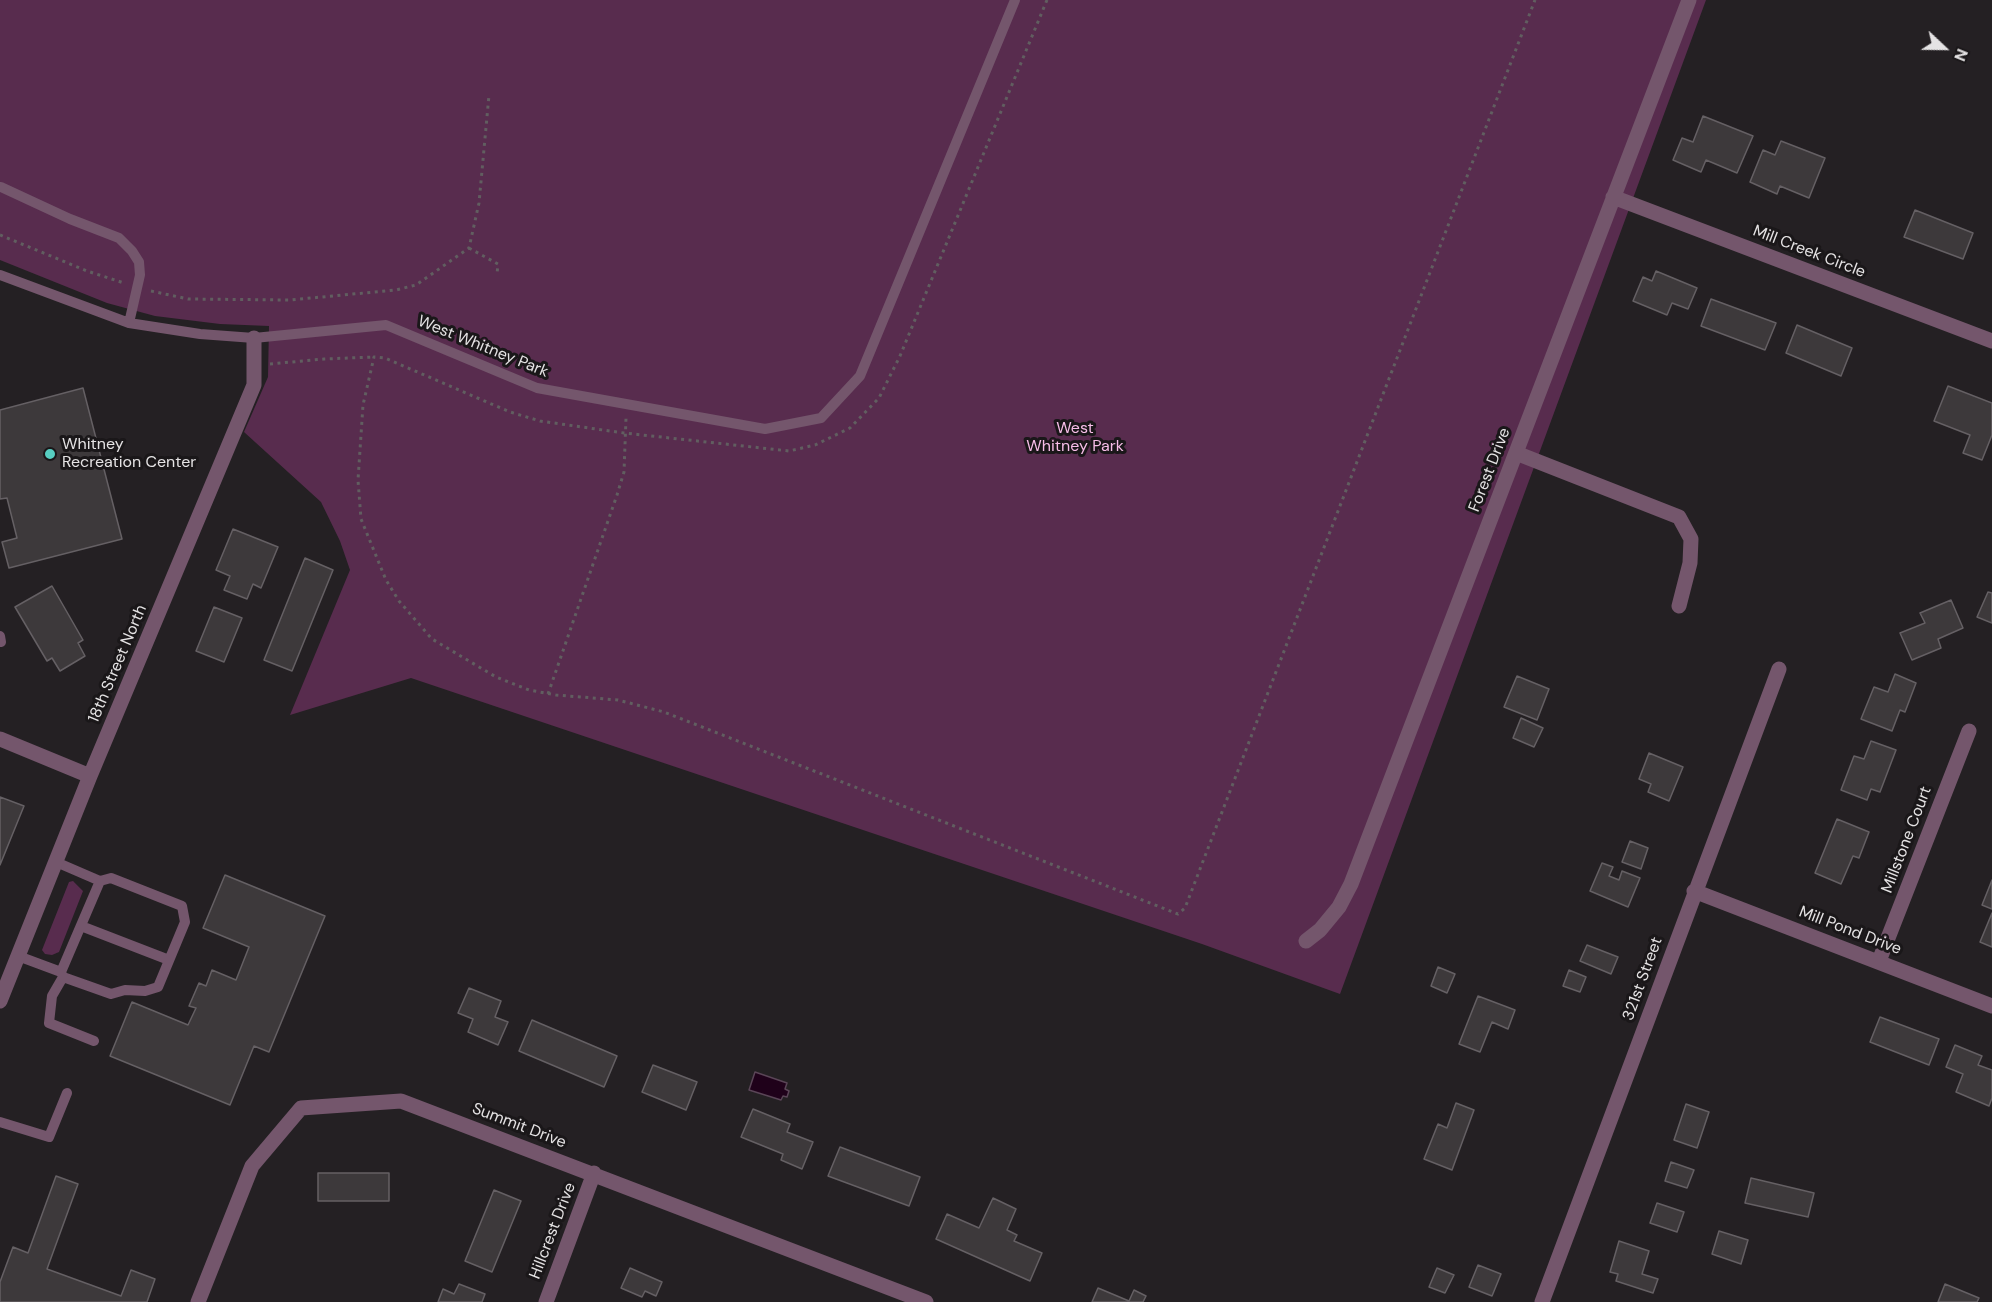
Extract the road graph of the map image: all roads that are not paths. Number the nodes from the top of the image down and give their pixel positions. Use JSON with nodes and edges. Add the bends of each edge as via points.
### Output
{"nodes":[{"id":1,"x":1015,"y":0,"type":"edge"},
{"id":2,"x":1689,"y":0,"type":"edge"},
{"id":3,"x":1,"y":187,"type":"edge"},
{"id":4,"x":1613,"y":197,"type":"junction"},
{"id":5,"x":0,"y":275,"type":"edge"},
{"id":6,"x":129,"y":322,"type":"junction"},
{"id":7,"x":254,"y":338,"type":"junction"},
{"id":8,"x":1992,"y":341,"type":"edge"},
{"id":9,"x":1516,"y":453,"type":"junction"},
{"id":10,"x":1679,"y":606,"type":"dead end"},
{"id":11,"x":1779,"y":669,"type":"dead end"},
{"id":12,"x":1968,"y":731,"type":"dead end"},
{"id":13,"x":0,"y":740,"type":"edge"},
{"id":14,"x":90,"y":776,"type":"junction"},
{"id":15,"x":56,"y":862,"type":"junction"},
{"id":16,"x":100,"y":881,"type":"junction"},
{"id":17,"x":1694,"y":891,"type":"junction"},
{"id":18,"x":81,"y":926,"type":"junction"},
{"id":19,"x":1306,"y":941,"type":"dead end"},
{"id":20,"x":18,"y":956,"type":"junction"},
{"id":21,"x":169,"y":960,"type":"junction"},
{"id":22,"x":1879,"y":961,"type":"junction"},
{"id":23,"x":62,"y":975,"type":"junction"},
{"id":24,"x":0,"y":1001,"type":"edge"},
{"id":25,"x":1992,"y":1006,"type":"edge"},
{"id":26,"x":94,"y":1041,"type":"dead end"},
{"id":27,"x":67,"y":1093,"type":"dead end"},
{"id":28,"x":0,"y":1122,"type":"edge"},
{"id":29,"x":594,"y":1173,"type":"junction"},
{"id":30,"x":198,"y":1302,"type":"edge"},
{"id":31,"x":546,"y":1302,"type":"edge"},
{"id":32,"x":926,"y":1302,"type":"edge"},
{"id":33,"x":1542,"y":1302,"type":"edge"}],
"edges":[{"from":1,"to":7,"type":"lane","name":"West Whitney Park","via":[[860,375],[821,418],[765,429],[537,388],[386,325]]},
{"from":2,"to":4,"type":"street","name":"Forest Drive"},
{"from":3,"to":6,"type":"lane","via":[[119,238],[139,262],[138,288]]},
{"from":4,"to":8,"type":"street","name":"Mill Creek Circle"},
{"from":4,"to":9,"type":"street","name":"Forest Drive"},
{"from":5,"to":6,"type":"lane","name":"West Whitney Park"},
{"from":6,"to":7,"type":"lane","name":"West Whitney Park"},
{"from":7,"to":14,"type":"street","name":"18th Street North","via":[[254,385]]},
{"from":9,"to":10,"type":"street","via":[[1679,517],[1691,539],[1690,563]]},
{"from":9,"to":19,"type":"street","name":"Forest Drive","via":[[1351,884],[1339,907]]},
{"from":11,"to":17,"type":"street","name":"321st Street"},
{"from":12,"to":22,"type":"street","name":"Millstone Court"},
{"from":13,"to":14,"type":"street"},
{"from":14,"to":15,"type":"street","name":"18th Street North"},
{"from":15,"to":16,"type":"lane"},
{"from":15,"to":20,"type":"street","name":"18th Street North"},
{"from":16,"to":18,"type":"lane"},
{"from":16,"to":21,"type":"lane","via":[[111,878],[182,906],[185,922]]},
{"from":17,"to":22,"type":"street","name":"Mill Pond Drive"},
{"from":17,"to":33,"type":"street","name":"321st Street"},
{"from":18,"to":21,"type":"lane"},
{"from":18,"to":23,"type":"lane"},
{"from":20,"to":23,"type":"lane"},
{"from":20,"to":24,"type":"street","name":"18th Street North"},
{"from":21,"to":23,"type":"lane","via":[[158,987],[145,991],[111,994]]},
{"from":22,"to":25,"type":"street","name":"Mill Pond Drive"},
{"from":23,"to":26,"type":"lane","via":[[52,996],[50,1023]]},
{"from":27,"to":28,"type":"lane","via":[[49,1137]]},
{"from":29,"to":30,"type":"street","name":"Summit Drive","via":[[401,1101],[301,1108],[252,1166]]},
{"from":29,"to":31,"type":"street","name":"Hillcrest Drive"},
{"from":29,"to":32,"type":"street","name":"Summit Drive"}]}
